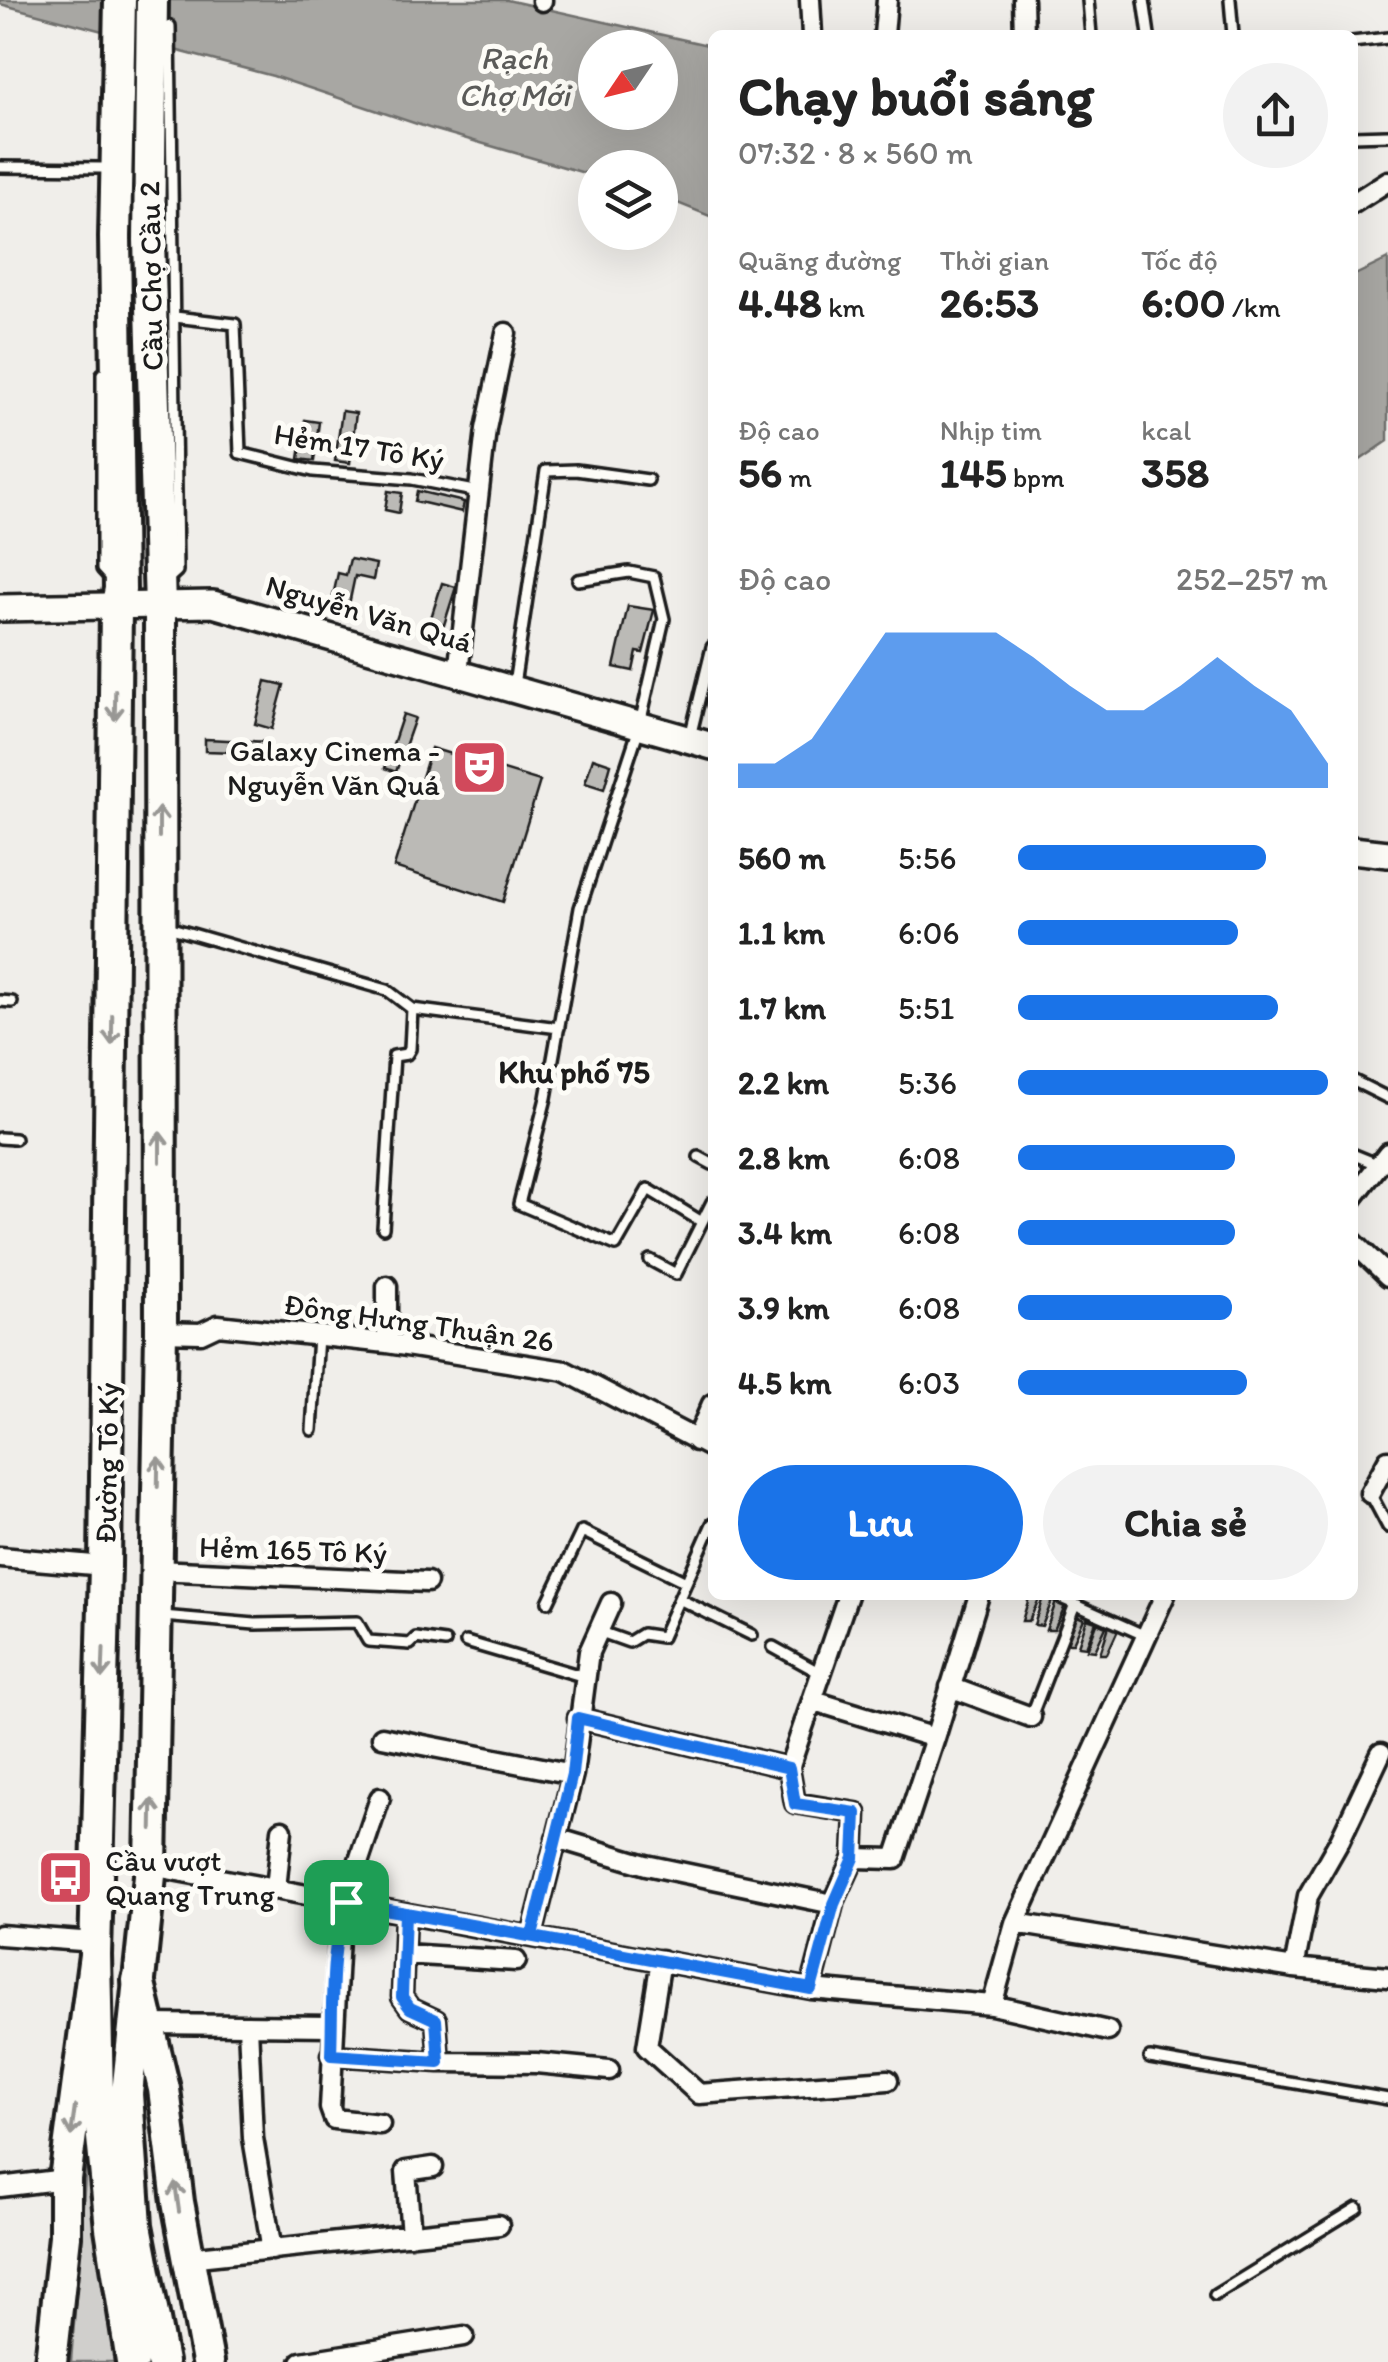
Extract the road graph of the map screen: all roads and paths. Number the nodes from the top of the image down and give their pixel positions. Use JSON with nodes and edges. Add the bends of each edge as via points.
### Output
{"nodes":[{"id":1,"x":120,"y":0,"type":"edge"},
{"id":2,"x":152,"y":0,"type":"edge"},
{"id":3,"x":810,"y":0,"type":"edge"},
{"id":4,"x":887,"y":0,"type":"edge"},
{"id":5,"x":1023,"y":0,"type":"edge"},
{"id":6,"x":1088,"y":0,"type":"edge"},
{"id":7,"x":1144,"y":0,"type":"edge"},
{"id":8,"x":1230,"y":0,"type":"edge"},
{"id":9,"x":170,"y":26,"type":"dead end"},
{"id":10,"x":812,"y":30,"type":"edge"},
{"id":11,"x":884,"y":30,"type":"edge"},
{"id":12,"x":1024,"y":30,"type":"edge"},
{"id":13,"x":1091,"y":30,"type":"edge"},
{"id":14,"x":1148,"y":30,"type":"edge"},
{"id":15,"x":1233,"y":30,"type":"edge"},
{"id":16,"x":1388,"y":38,"type":"edge"},
{"id":17,"x":1358,"y":41,"type":"edge"},
{"id":18,"x":1358,"y":136,"type":"edge"},
{"id":19,"x":1388,"y":136,"type":"edge"},
{"id":20,"x":102,"y":152,"type":"dead end"},
{"id":21,"x":0,"y":167,"type":"edge"},
{"id":22,"x":102,"y":168,"type":"junction"},
{"id":23,"x":1388,"y":181,"type":"edge"},
{"id":24,"x":102,"y":187,"type":"dead end"},
{"id":25,"x":1358,"y":200,"type":"edge"},
{"id":26,"x":175,"y":316,"type":"junction"},
{"id":27,"x":506,"y":333,"type":"dead end"},
{"id":28,"x":102,"y":359,"type":"dead end"},
{"id":29,"x":648,"y":480,"type":"dead end"},
{"id":30,"x":479,"y":492,"type":"junction"},
{"id":31,"x":578,"y":580,"type":"dead end"},
{"id":32,"x":160,"y":597,"type":"junction"},
{"id":33,"x":118,"y":598,"type":"junction"},
{"id":34,"x":0,"y":608,"type":"edge"},
{"id":35,"x":458,"y":673,"type":"junction"},
{"id":36,"x":708,"y":682,"type":"edge"},
{"id":37,"x":513,"y":688,"type":"junction"},
{"id":38,"x":639,"y":728,"type":"junction"},
{"id":39,"x":701,"y":743,"type":"edge"},
{"id":40,"x":1358,"y":851,"type":"edge"},
{"id":41,"x":1388,"y":854,"type":"edge"},
{"id":42,"x":159,"y":925,"type":"junction"},
{"id":43,"x":0,"y":1001,"type":"edge"},
{"id":44,"x":12,"y":1002,"type":"dead end"},
{"id":45,"x":412,"y":1008,"type":"junction"},
{"id":46,"x":559,"y":1028,"type":"junction"},
{"id":47,"x":1358,"y":1083,"type":"edge"},
{"id":48,"x":1388,"y":1098,"type":"edge"},
{"id":49,"x":0,"y":1138,"type":"edge"},
{"id":50,"x":15,"y":1139,"type":"dead end"},
{"id":51,"x":1358,"y":1155,"type":"edge"},
{"id":52,"x":699,"y":1157,"type":"dead end"},
{"id":53,"x":1384,"y":1159,"type":"edge"},
{"id":54,"x":708,"y":1162,"type":"edge"},
{"id":55,"x":1358,"y":1191,"type":"edge"},
{"id":56,"x":708,"y":1210,"type":"edge"},
{"id":57,"x":702,"y":1222,"type":"junction"},
{"id":58,"x":382,"y":1228,"type":"dead end"},
{"id":59,"x":1358,"y":1246,"type":"edge"},
{"id":60,"x":650,"y":1260,"type":"dead end"},
{"id":61,"x":1388,"y":1276,"type":"edge"},
{"id":62,"x":388,"y":1286,"type":"dead end"},
{"id":63,"x":161,"y":1332,"type":"junction"},
{"id":64,"x":318,"y":1336,"type":"junction"},
{"id":65,"x":387,"y":1343,"type":"junction"},
{"id":66,"x":312,"y":1430,"type":"dead end"},
{"id":67,"x":704,"y":1445,"type":"edge"},
{"id":68,"x":1388,"y":1460,"type":"edge"},
{"id":69,"x":1370,"y":1494,"type":"joint"},
{"id":70,"x":1388,"y":1527,"type":"edge"},
{"id":71,"x":708,"y":1537,"type":"edge"},
{"id":72,"x":0,"y":1557,"type":"edge"},
{"id":73,"x":106,"y":1566,"type":"junction"},
{"id":74,"x":156,"y":1570,"type":"junction"},
{"id":75,"x":427,"y":1582,"type":"dead end"},
{"id":76,"x":686,"y":1582,"type":"junction"},
{"id":77,"x":679,"y":1599,"type":"junction"},
{"id":78,"x":846,"y":1600,"type":"edge"},
{"id":79,"x":977,"y":1600,"type":"edge"},
{"id":80,"x":1066,"y":1600,"type":"edge"},
{"id":81,"x":1163,"y":1600,"type":"edge"},
{"id":82,"x":548,"y":1602,"type":"dead end"},
{"id":83,"x":611,"y":1603,"type":"dead end"},
{"id":84,"x":1075,"y":1604,"type":"junction"},
{"id":85,"x":155,"y":1615,"type":"junction"},
{"id":86,"x":598,"y":1631,"type":"junction"},
{"id":87,"x":752,"y":1635,"type":"dead end"},
{"id":88,"x":1146,"y":1636,"type":"junction"},
{"id":89,"x":444,"y":1642,"type":"dead end"},
{"id":90,"x":466,"y":1642,"type":"dead end"},
{"id":91,"x":773,"y":1647,"type":"dead end"},
{"id":92,"x":822,"y":1674,"type":"junction"},
{"id":93,"x":585,"y":1677,"type":"junction"},
{"id":94,"x":950,"y":1687,"type":"junction"},
{"id":95,"x":814,"y":1700,"type":"junction"},
{"id":96,"x":578,"y":1718,"type":"junction"},
{"id":97,"x":1030,"y":1718,"type":"joint"},
{"id":98,"x":382,"y":1737,"type":"dead end"},
{"id":99,"x":934,"y":1738,"type":"junction"},
{"id":100,"x":1384,"y":1748,"type":"edge"},
{"id":101,"x":789,"y":1768,"type":"junction"},
{"id":102,"x":572,"y":1774,"type":"junction"},
{"id":103,"x":380,"y":1798,"type":"dead end"},
{"id":104,"x":282,"y":1830,"type":"dead end"},
{"id":105,"x":556,"y":1838,"type":"junction"},
{"id":106,"x":854,"y":1858,"type":"junction"},
{"id":107,"x":152,"y":1866,"type":"junction"},
{"id":108,"x":276,"y":1889,"type":"junction"},
{"id":109,"x":346,"y":1902,"type":"junction"},
{"id":110,"x":834,"y":1904,"type":"junction"},
{"id":111,"x":405,"y":1913,"type":"junction"},
{"id":112,"x":1016,"y":1923,"type":"junction"},
{"id":113,"x":0,"y":1935,"type":"edge"},
{"id":114,"x":532,"y":1936,"type":"junction"},
{"id":115,"x":95,"y":1948,"type":"junction"},
{"id":116,"x":404,"y":1954,"type":"junction"},
{"id":117,"x":661,"y":1960,"type":"junction"},
{"id":118,"x":516,"y":1961,"type":"dead end"},
{"id":119,"x":1294,"y":1968,"type":"junction"},
{"id":120,"x":1388,"y":1977,"type":"edge"},
{"id":121,"x":138,"y":1980,"type":"junction"},
{"id":122,"x":811,"y":1989,"type":"junction"},
{"id":123,"x":992,"y":2005,"type":"junction"},
{"id":124,"x":148,"y":2024,"type":"junction"},
{"id":125,"x":248,"y":2026,"type":"junction"},
{"id":126,"x":332,"y":2026,"type":"junction"},
{"id":127,"x":1108,"y":2031,"type":"dead end"},
{"id":128,"x":331,"y":2055,"type":"junction"},
{"id":129,"x":1150,"y":2058,"type":"dead end"},
{"id":130,"x":439,"y":2062,"type":"junction"},
{"id":131,"x":608,"y":2070,"type":"dead end"},
{"id":132,"x":888,"y":2080,"type":"dead end"},
{"id":133,"x":1388,"y":2099,"type":"edge"},
{"id":134,"x":380,"y":2124,"type":"dead end"},
{"id":135,"x":433,"y":2167,"type":"dead end"},
{"id":136,"x":65,"y":2179,"type":"junction"},
{"id":137,"x":0,"y":2186,"type":"edge"},
{"id":138,"x":1357,"y":2208,"type":"dead end"},
{"id":139,"x":499,"y":2225,"type":"dead end"},
{"id":140,"x":411,"y":2234,"type":"junction"},
{"id":141,"x":272,"y":2250,"type":"junction"},
{"id":142,"x":188,"y":2258,"type":"junction"},
{"id":143,"x":1215,"y":2295,"type":"dead end"},
{"id":144,"x":138,"y":2315,"type":"junction"},
{"id":145,"x":464,"y":2336,"type":"dead end"},
{"id":146,"x":51,"y":2362,"type":"edge"},
{"id":147,"x":132,"y":2362,"type":"edge"},
{"id":148,"x":162,"y":2362,"type":"edge"},
{"id":149,"x":208,"y":2362,"type":"edge"},
{"id":150,"x":300,"y":2362,"type":"edge"}],
"edges":[{"from":1,"to":33,"type":"main road","name":"Đường Tô Ký"},
{"from":2,"to":32,"type":"main road","name":"Cầu Chợ Cầu 2","via":[[149,240]]},
{"from":3,"to":10,"type":"street"},
{"from":4,"to":11,"type":"street"},
{"from":5,"to":12,"type":"street"},
{"from":6,"to":13,"type":"lane"},
{"from":7,"to":14,"type":"lane"},
{"from":8,"to":15,"type":"lane"},
{"from":9,"to":26,"type":"lane"},
{"from":16,"to":17,"type":"lane"},
{"from":18,"to":19,"type":"lane"},
{"from":20,"to":22,"type":"lane"},
{"from":21,"to":22,"type":"lane"},
{"from":22,"to":24,"type":"lane"},
{"from":23,"to":25,"type":"street"},
{"from":26,"to":30,"type":"lane","name":"Hẻm 17 Tô Ký","via":[[235,324],[240,452],[313,472]]},
{"from":26,"to":32,"type":"lane","via":[[177,572]]},
{"from":27,"to":30,"type":"street"},
{"from":28,"to":33,"type":"lane","via":[[102,569]]},
{"from":29,"to":37,"type":"lane","via":[[546,471]]},
{"from":30,"to":35,"type":"street"},
{"from":31,"to":38,"type":"lane","via":[[630,572],[654,577],[664,619]]},
{"from":32,"to":33,"type":"main road","name":"Nguyễn Văn Quá"},
{"from":32,"to":35,"type":"main road","name":"Nguyễn Văn Quá","via":[[213,604]]},
{"from":42,"to":32,"type":"main road","name":"Đường Tô Ký","one_way":true},
{"from":33,"to":34,"type":"main road","name":"Nguyễn Văn Quá"},
{"from":33,"to":73,"type":"main road","name":"Đường Tô Ký","one_way":true},
{"from":35,"to":37,"type":"main road","name":"Nguyễn Văn Quá"},
{"from":36,"to":39,"type":"lane"},
{"from":37,"to":38,"type":"main road","name":"Nguyễn Văn Quá"},
{"from":38,"to":39,"type":"main road","name":"Nguyễn Văn Quá"},
{"from":38,"to":46,"type":"lane","via":[[580,908]]},
{"from":40,"to":41,"type":"main road"},
{"from":42,"to":45,"type":"lane","via":[[387,990]]},
{"from":63,"to":42,"type":"main road","name":"Đường Tô Ký","one_way":true},
{"from":43,"to":44,"type":"lane"},
{"from":45,"to":46,"type":"lane"},
{"from":45,"to":58,"type":"lane","via":[[410,1049],[394,1056]]},
{"from":46,"to":57,"type":"lane","via":[[518,1204],[616,1245],[648,1190]]},
{"from":47,"to":48,"type":"lane"},
{"from":49,"to":50,"type":"lane"},
{"from":51,"to":53,"type":"lane"},
{"from":52,"to":54,"type":"lane"},
{"from":53,"to":55,"type":"street"},
{"from":56,"to":57,"type":"lane"},
{"from":57,"to":60,"type":"lane","via":[[676,1274]]},
{"from":59,"to":61,"type":"street"},
{"from":62,"to":65,"type":"street"},
{"from":63,"to":64,"type":"street","name":"Đông Hưng Thuận 26","via":[[201,1333],[218,1324]]},
{"from":74,"to":63,"type":"main road","name":"Đường Tô Ký","one_way":true},
{"from":64,"to":65,"type":"street","name":"Đông Hưng Thuận 26"},
{"from":64,"to":66,"type":"lane"},
{"from":65,"to":67,"type":"street","name":"Đông Hưng Thuận 26","via":[[565,1371]]},
{"from":68,"to":69,"type":"street"},
{"from":69,"to":70,"type":"lane"},
{"from":71,"to":76,"type":"lane"},
{"from":72,"to":73,"type":"street"},
{"from":73,"to":74,"type":"main road"},
{"from":73,"to":115,"type":"main road","name":"Đường Tô Ký","one_way":true},
{"from":74,"to":75,"type":"street","name":"Hẻm 165 Tô Ký"},
{"from":74,"to":85,"type":"main road","name":"Đường Tô Ký"},
{"from":76,"to":77,"type":"lane"},
{"from":76,"to":82,"type":"lane","via":[[582,1531]]},
{"from":77,"to":86,"type":"lane","via":[[662,1637],[642,1634],[629,1642]]},
{"from":77,"to":87,"type":"lane"},
{"from":78,"to":92,"type":"street"},
{"from":79,"to":94,"type":"street"},
{"from":80,"to":84,"type":"lane"},
{"from":81,"to":88,"type":"street"},
{"from":83,"to":86,"type":"street"},
{"from":84,"to":88,"type":"lane"},
{"from":84,"to":97,"type":"lane"},
{"from":85,"to":89,"type":"lane","via":[[255,1624],[356,1622],[368,1641]]},
{"from":107,"to":85,"type":"main road","name":"Đường Tô Ký","one_way":true},
{"from":86,"to":93,"type":"street"},
{"from":88,"to":112,"type":"street"},
{"from":90,"to":93,"type":"lane"},
{"from":91,"to":92,"type":"lane"},
{"from":92,"to":95,"type":"street"},
{"from":93,"to":96,"type":"street"},
{"from":94,"to":97,"type":"street"},
{"from":94,"to":99,"type":"street"},
{"from":95,"to":99,"type":"street"},
{"from":95,"to":101,"type":"street"},
{"from":96,"to":101,"type":"street"},
{"from":96,"to":102,"type":"street"},
{"from":98,"to":102,"type":"street"},
{"from":99,"to":106,"type":"street","via":[[895,1858]]},
{"from":100,"to":119,"type":"street","via":[[1308,1896]]},
{"from":101,"to":106,"type":"street","via":[[795,1804],[856,1813]]},
{"from":102,"to":105,"type":"street"},
{"from":103,"to":109,"type":"street"},
{"from":104,"to":108,"type":"street"},
{"from":105,"to":110,"type":"street","via":[[663,1869]]},
{"from":105,"to":114,"type":"street"},
{"from":106,"to":110,"type":"street"},
{"from":107,"to":108,"type":"street"},
{"from":107,"to":121,"type":"main road","name":"Đường Tô Ký"},
{"from":108,"to":109,"type":"street"},
{"from":109,"to":111,"type":"street"},
{"from":109,"to":126,"type":"street"},
{"from":110,"to":122,"type":"street"},
{"from":111,"to":114,"type":"street"},
{"from":111,"to":116,"type":"street"},
{"from":112,"to":119,"type":"street"},
{"from":112,"to":123,"type":"street"},
{"from":113,"to":115,"type":"street"},
{"from":114,"to":117,"type":"street"},
{"from":115,"to":136,"type":"main road","one_way":true},
{"from":115,"to":144,"type":"main road","name":"Đường Tô Ký","via":[[110,2228]]},
{"from":116,"to":118,"type":"street"},
{"from":116,"to":130,"type":"street","via":[[402,1997],[436,2020]]},
{"from":117,"to":122,"type":"street"},
{"from":117,"to":132,"type":"street","via":[[647,2047],[700,2094]]},
{"from":119,"to":120,"type":"street"},
{"from":121,"to":124,"type":"main road"},
{"from":121,"to":144,"type":"main road","name":"Đường Tô Ký","via":[[127,2094]]},
{"from":122,"to":123,"type":"street"},
{"from":123,"to":127,"type":"street"},
{"from":124,"to":125,"type":"street"},
{"from":142,"to":124,"type":"main road","one_way":true},
{"from":125,"to":126,"type":"street"},
{"from":125,"to":141,"type":"street","via":[[253,2138]]},
{"from":126,"to":128,"type":"street"},
{"from":128,"to":130,"type":"street"},
{"from":128,"to":134,"type":"street","via":[[332,2117]]},
{"from":129,"to":133,"type":"lane"},
{"from":130,"to":131,"type":"street"},
{"from":135,"to":140,"type":"street","via":[[406,2171]]},
{"from":136,"to":137,"type":"street"},
{"from":136,"to":146,"type":"main road"},
{"from":138,"to":143,"type":"lane"},
{"from":139,"to":140,"type":"street"},
{"from":140,"to":141,"type":"street"},
{"from":141,"to":142,"type":"street"},
{"from":142,"to":149,"type":"main road"},
{"from":144,"to":147,"type":"main road"},
{"from":144,"to":148,"type":"main road"},
{"from":145,"to":150,"type":"street"}]}
